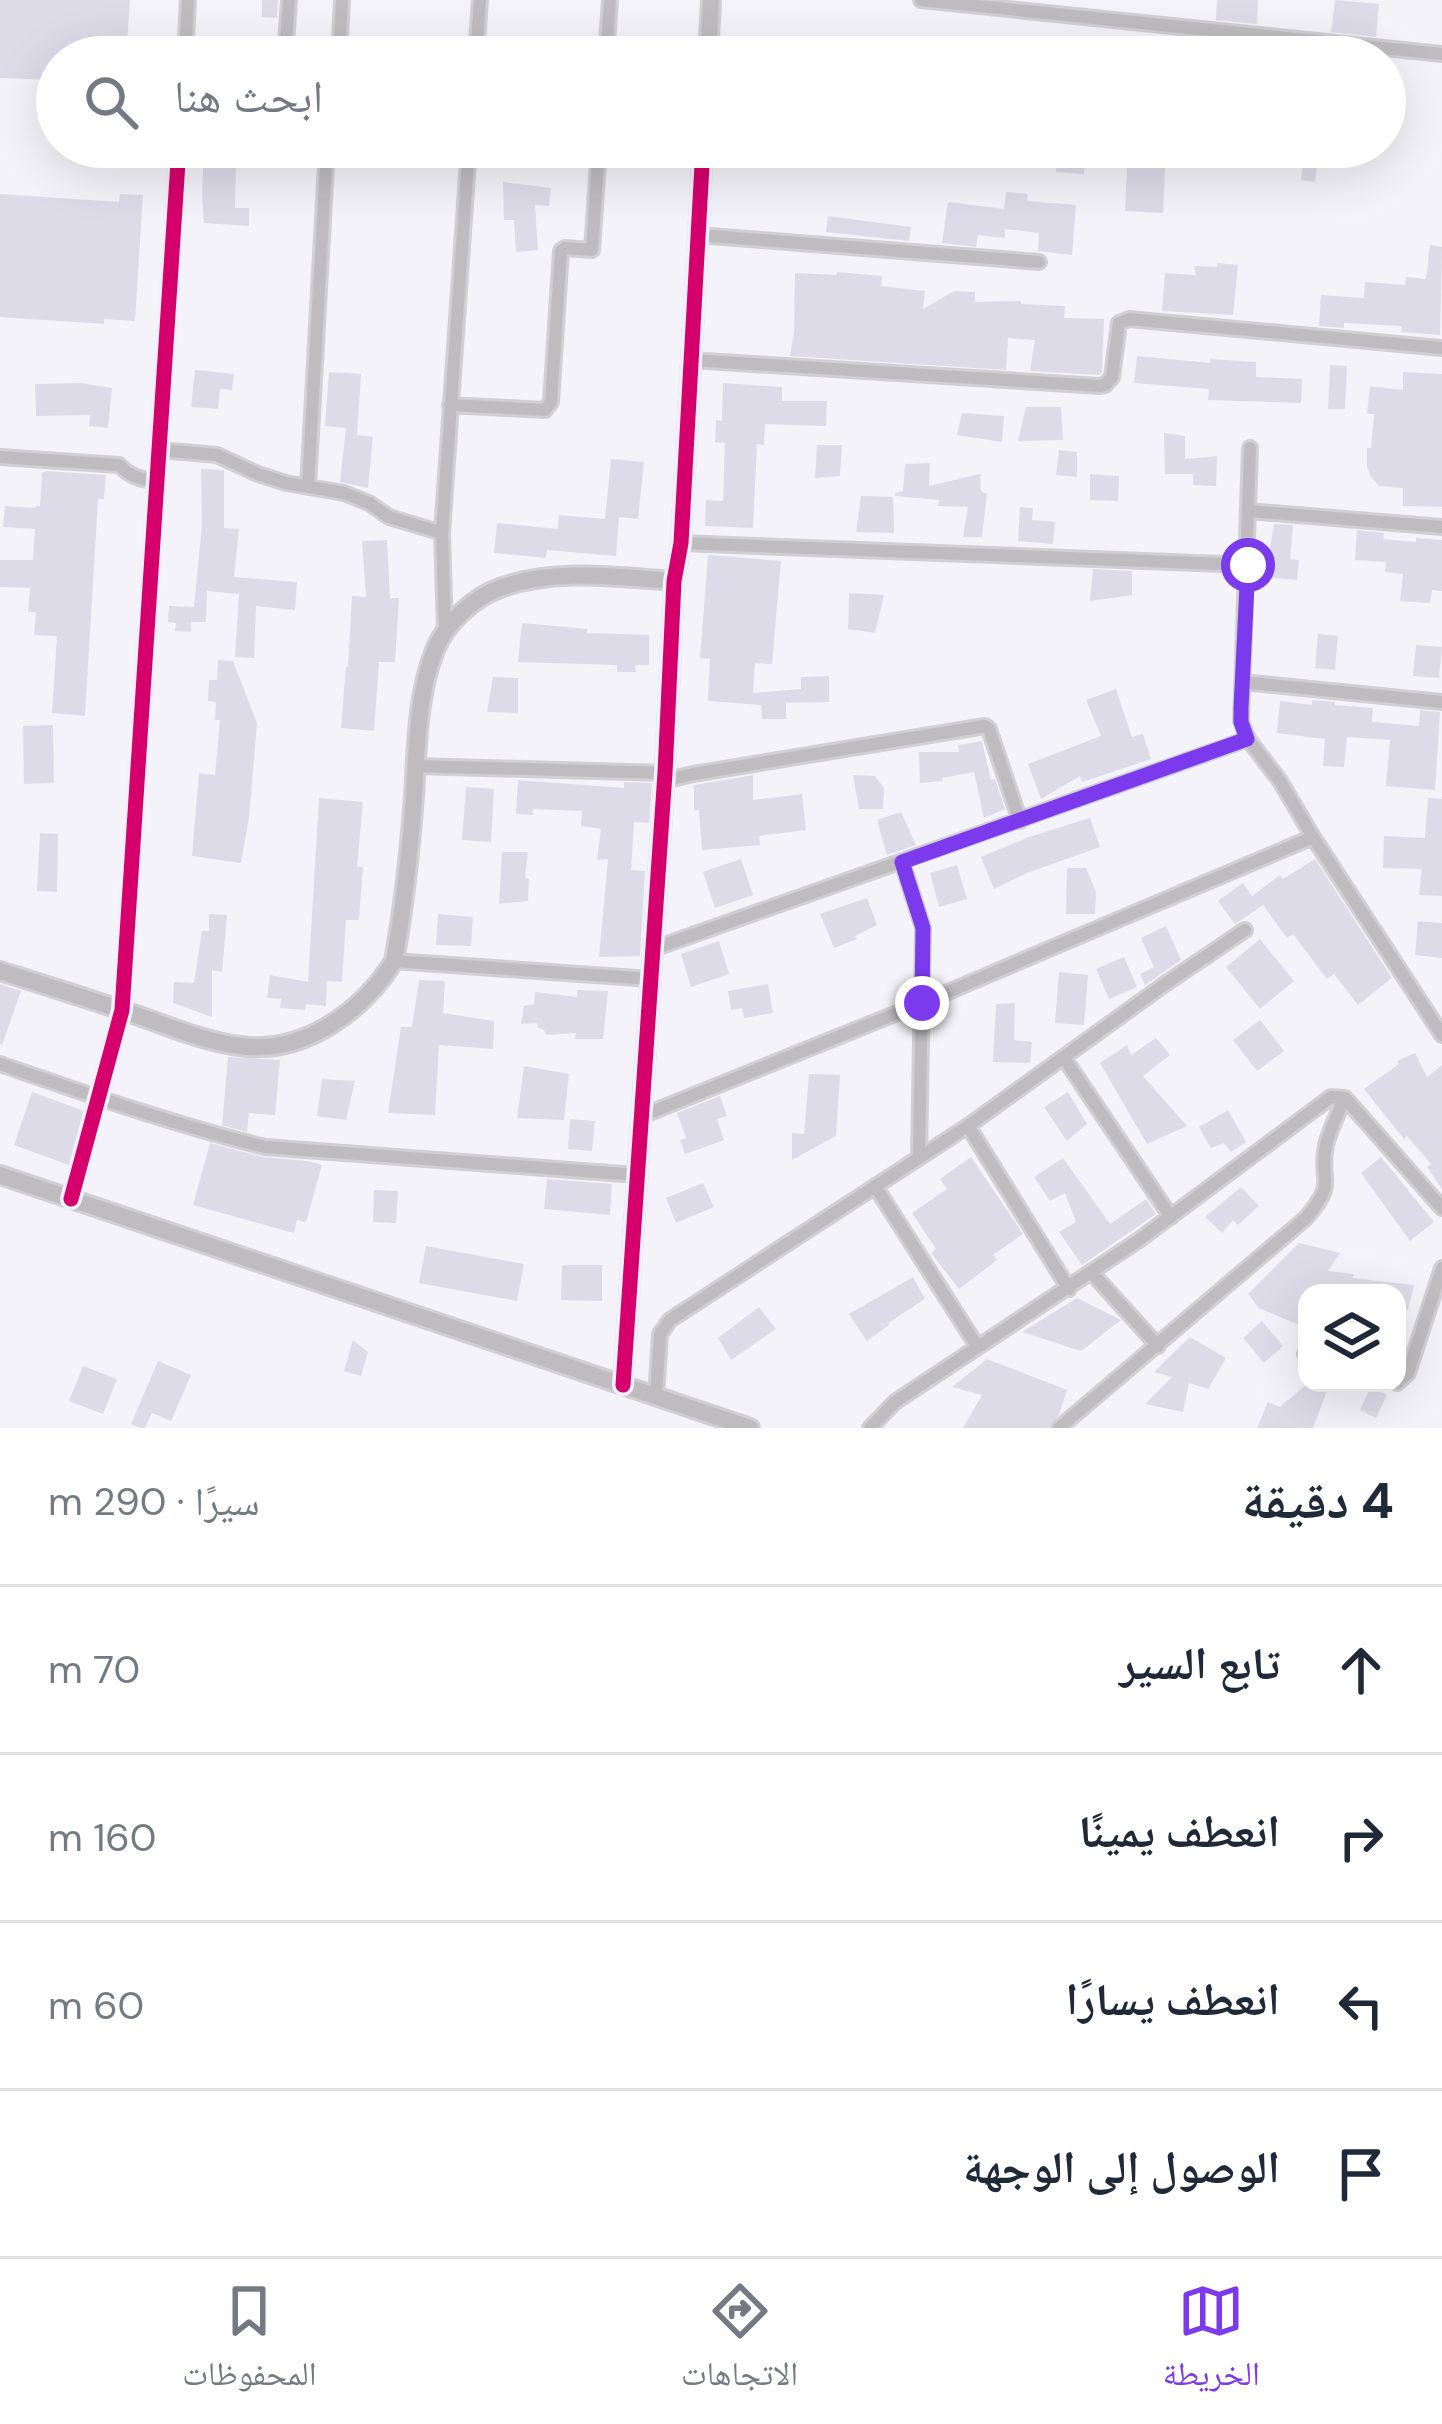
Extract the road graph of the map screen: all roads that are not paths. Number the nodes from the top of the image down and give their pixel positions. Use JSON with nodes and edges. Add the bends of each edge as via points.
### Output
{"nodes":[{"id":1,"x":188,"y":0,"type":"edge"},
{"id":2,"x":289,"y":0,"type":"edge"},
{"id":3,"x":342,"y":0,"type":"edge"},
{"id":4,"x":480,"y":0,"type":"edge"},
{"id":5,"x":610,"y":0,"type":"edge"},
{"id":6,"x":711,"y":0,"type":"edge"},
{"id":7,"x":921,"y":0,"type":"edge"},
{"id":8,"x":186,"y":36,"type":"edge"},
{"id":9,"x":286,"y":36,"type":"edge"},
{"id":10,"x":340,"y":36,"type":"edge"},
{"id":11,"x":477,"y":36,"type":"edge"},
{"id":12,"x":607,"y":36,"type":"edge"},
{"id":13,"x":709,"y":36,"type":"edge"},
{"id":14,"x":1268,"y":36,"type":"edge"},
{"id":15,"x":1406,"y":50,"type":"edge"},
{"id":16,"x":1442,"y":54,"type":"edge"},
{"id":17,"x":178,"y":168,"type":"edge"},
{"id":18,"x":326,"y":168,"type":"edge"},
{"id":19,"x":467,"y":168,"type":"edge"},
{"id":20,"x":598,"y":168,"type":"edge"},
{"id":21,"x":702,"y":168,"type":"edge"},
{"id":22,"x":698,"y":235,"type":"junction"},
{"id":23,"x":1039,"y":262,"type":"dead end"},
{"id":24,"x":1442,"y":348,"type":"edge"},
{"id":25,"x":690,"y":361,"type":"junction"},
{"id":26,"x":450,"y":405,"type":"junction"},
{"id":27,"x":1250,"y":448,"type":"dead end"},
{"id":28,"x":160,"y":450,"type":"junction"},
{"id":29,"x":0,"y":457,"type":"edge"},
{"id":30,"x":158,"y":481,"type":"junction"},
{"id":31,"x":308,"y":487,"type":"junction"},
{"id":32,"x":1249,"y":511,"type":"junction"},
{"id":33,"x":1442,"y":527,"type":"edge"},
{"id":34,"x":442,"y":533,"type":"junction"},
{"id":35,"x":681,"y":543,"type":"junction"},
{"id":36,"x":1248,"y":565,"type":"junction"},
{"id":37,"x":674,"y":581,"type":"junction"},
{"id":38,"x":446,"y":630,"type":"junction"},
{"id":39,"x":1242,"y":682,"type":"junction"},
{"id":40,"x":1442,"y":702,"type":"edge"},
{"id":41,"x":1247,"y":739,"type":"junction"},
{"id":42,"x":416,"y":766,"type":"junction"},
{"id":43,"x":664,"y":777,"type":"junction"},
{"id":44,"x":1020,"y":821,"type":"junction"},
{"id":45,"x":1312,"y":837,"type":"junction"},
{"id":46,"x":902,"y":862,"type":"junction"},
{"id":47,"x":1245,"y":930,"type":"dead end"},
{"id":48,"x":652,"y":949,"type":"junction"},
{"id":49,"x":394,"y":961,"type":"junction"},
{"id":50,"x":0,"y":971,"type":"edge"},
{"id":51,"x":650,"y":979,"type":"junction"},
{"id":52,"x":922,"y":1003,"type":"junction"},
{"id":53,"x":122,"y":1010,"type":"junction"},
{"id":54,"x":1442,"y":1035,"type":"edge"},
{"id":55,"x":1064,"y":1058,"type":"junction"},
{"id":56,"x":0,"y":1064,"type":"edge"},
{"id":57,"x":1345,"y":1098,"type":"junction"},
{"id":58,"x":100,"y":1099,"type":"junction"},
{"id":59,"x":642,"y":1116,"type":"junction"},
{"id":60,"x":968,"y":1126,"type":"junction"},
{"id":61,"x":920,"y":1156,"type":"junction"},
{"id":62,"x":0,"y":1175,"type":"edge"},
{"id":63,"x":636,"y":1175,"type":"junction"},
{"id":64,"x":875,"y":1186,"type":"junction"},
{"id":65,"x":70,"y":1199,"type":"junction"},
{"id":66,"x":1442,"y":1208,"type":"edge"},
{"id":67,"x":1171,"y":1217,"type":"junction"},
{"id":68,"x":1442,"y":1268,"type":"edge"},
{"id":69,"x":1092,"y":1273,"type":"junction"},
{"id":70,"x":1070,"y":1288,"type":"junction"},
{"id":71,"x":976,"y":1346,"type":"junction"},
{"id":72,"x":1158,"y":1346,"type":"junction"},
{"id":73,"x":1406,"y":1375,"type":"edge"},
{"id":74,"x":622,"y":1385,"type":"junction"},
{"id":75,"x":656,"y":1396,"type":"junction"},
{"id":76,"x":750,"y":1428,"type":"edge"},
{"id":77,"x":870,"y":1428,"type":"edge"},
{"id":78,"x":1059,"y":1428,"type":"edge"}],
"edges":[{"from":1,"to":8,"type":"street"},
{"from":2,"to":9,"type":"street"},
{"from":3,"to":10,"type":"street"},
{"from":4,"to":11,"type":"street"},
{"from":5,"to":12,"type":"street"},
{"from":6,"to":13,"type":"street"},
{"from":7,"to":14,"type":"street"},
{"from":15,"to":16,"type":"street"},
{"from":17,"to":28,"type":"street"},
{"from":18,"to":31,"type":"street"},
{"from":19,"to":26,"type":"street"},
{"from":20,"to":26,"type":"street","via":[[592,250],[561,251],[551,401],[530,411]]},
{"from":21,"to":22,"type":"street"},
{"from":22,"to":23,"type":"street"},
{"from":22,"to":25,"type":"street"},
{"from":24,"to":25,"type":"street","via":[[1129,319],[1119,323],[1112,377],[1100,386]]},
{"from":25,"to":35,"type":"street"},
{"from":26,"to":34,"type":"street"},
{"from":27,"to":32,"type":"street"},
{"from":28,"to":30,"type":"street"},
{"from":28,"to":31,"type":"street","via":[[218,455]]},
{"from":29,"to":30,"type":"street","via":[[118,465]]},
{"from":30,"to":53,"type":"street"},
{"from":31,"to":34,"type":"street","via":[[344,493]]},
{"from":32,"to":33,"type":"street"},
{"from":32,"to":36,"type":"street"},
{"from":34,"to":38,"type":"street"},
{"from":35,"to":36,"type":"street"},
{"from":35,"to":37,"type":"street"},
{"from":36,"to":39,"type":"street"},
{"from":37,"to":38,"type":"street","via":[[578,575],[518,582],[470,606]]},
{"from":37,"to":43,"type":"street"},
{"from":38,"to":42,"type":"street","via":[[424,690]]},
{"from":39,"to":40,"type":"street"},
{"from":39,"to":41,"type":"street"},
{"from":41,"to":44,"type":"street"},
{"from":41,"to":45,"type":"street"},
{"from":42,"to":43,"type":"street"},
{"from":42,"to":49,"type":"street"},
{"from":43,"to":44,"type":"street","via":[[985,726]]},
{"from":43,"to":48,"type":"street"},
{"from":44,"to":46,"type":"street"},
{"from":45,"to":52,"type":"street"},
{"from":45,"to":54,"type":"street"},
{"from":46,"to":48,"type":"street"},
{"from":46,"to":52,"type":"street","via":[[923,928]]},
{"from":47,"to":55,"type":"street"},
{"from":48,"to":51,"type":"street"},
{"from":49,"to":51,"type":"street"},
{"from":49,"to":53,"type":"street","via":[[357,1005],[287,1044],[243,1047]]},
{"from":50,"to":53,"type":"street"},
{"from":51,"to":59,"type":"street"},
{"from":52,"to":59,"type":"street"},
{"from":52,"to":61,"type":"street"},
{"from":53,"to":58,"type":"street"},
{"from":55,"to":60,"type":"street"},
{"from":55,"to":67,"type":"street"},
{"from":56,"to":58,"type":"street"},
{"from":57,"to":66,"type":"street"},
{"from":57,"to":67,"type":"street","via":[[1331,1097]]},
{"from":57,"to":72,"type":"street","via":[[1327,1141],[1323,1198]]},
{"from":58,"to":63,"type":"street","via":[[265,1147]]},
{"from":58,"to":65,"type":"street"},
{"from":59,"to":63,"type":"street"},
{"from":60,"to":61,"type":"street"},
{"from":60,"to":70,"type":"street"},
{"from":61,"to":64,"type":"street"},
{"from":62,"to":65,"type":"street"},
{"from":63,"to":74,"type":"street"},
{"from":64,"to":71,"type":"street"},
{"from":64,"to":75,"type":"street","via":[[670,1320],[660,1334]]},
{"from":65,"to":74,"type":"street"},
{"from":67,"to":69,"type":"street"},
{"from":68,"to":73,"type":"street"},
{"from":69,"to":70,"type":"street"},
{"from":69,"to":72,"type":"street"},
{"from":70,"to":71,"type":"street"},
{"from":71,"to":77,"type":"street"},
{"from":72,"to":78,"type":"street"},
{"from":74,"to":75,"type":"street"},
{"from":75,"to":76,"type":"street"}]}
